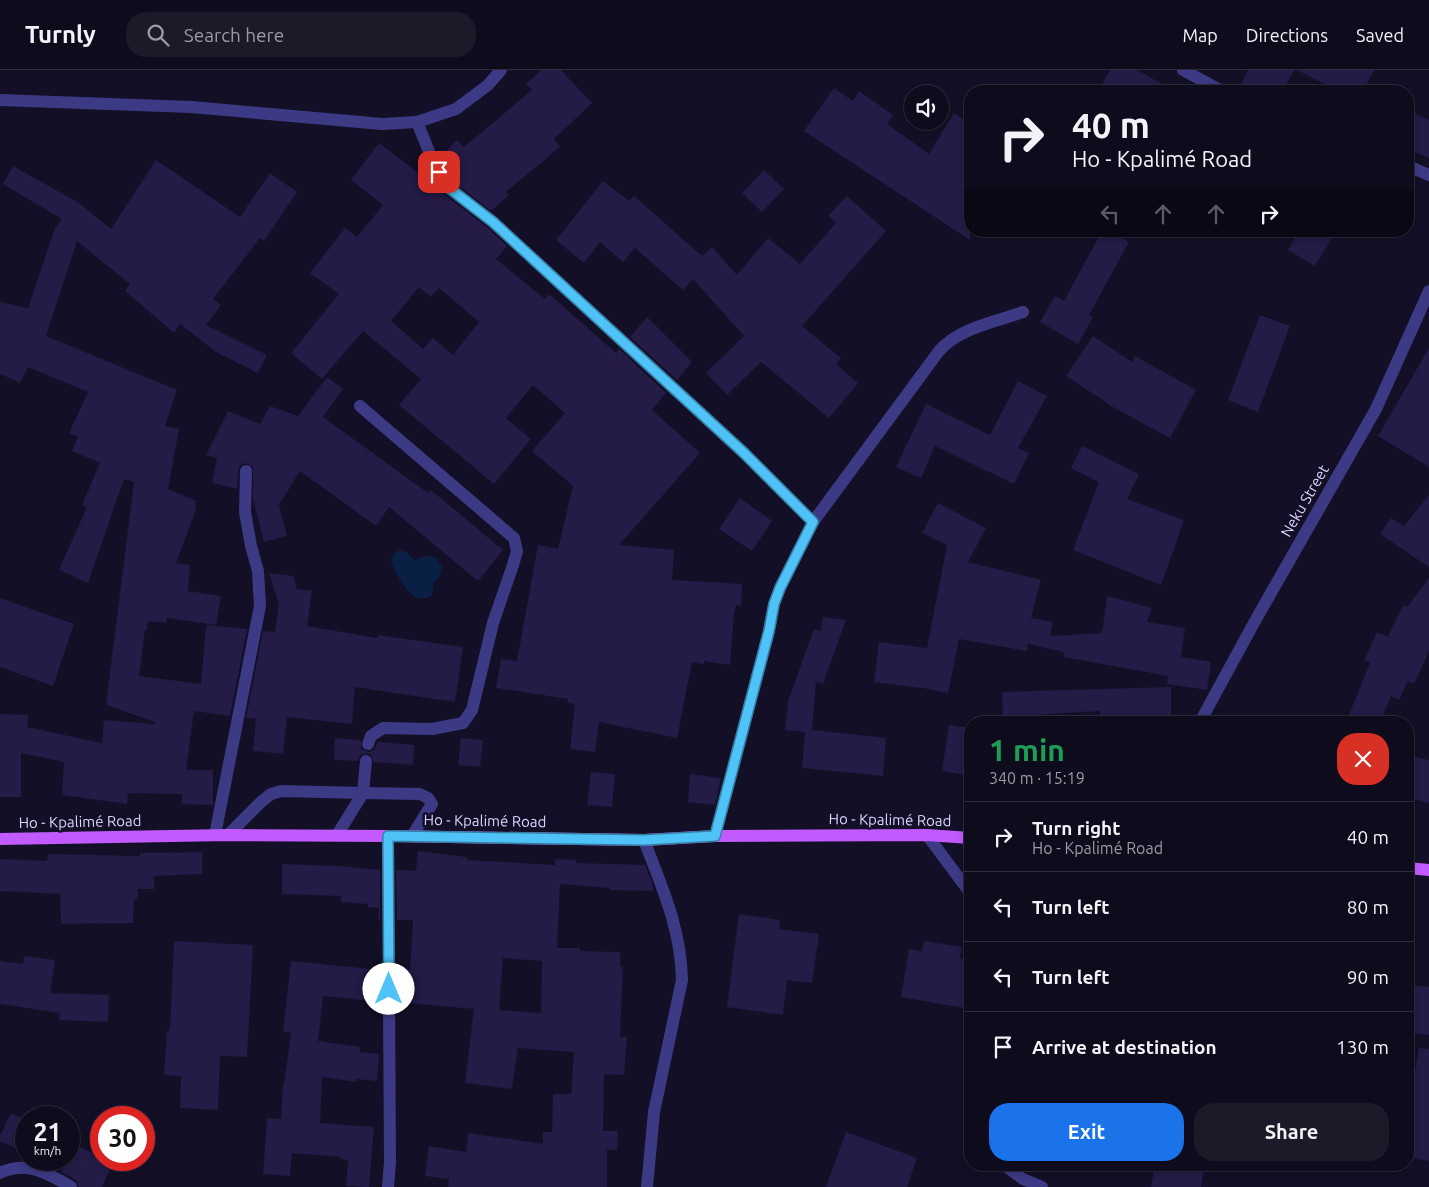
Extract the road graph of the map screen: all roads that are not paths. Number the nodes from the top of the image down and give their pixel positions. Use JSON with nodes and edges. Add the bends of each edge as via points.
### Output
{"nodes":[{"id":1,"x":501,"y":70,"type":"edge"},
{"id":2,"x":1184,"y":70,"type":"edge"},
{"id":3,"x":1211,"y":85,"type":"edge"},
{"id":4,"x":0,"y":100,"type":"edge"},
{"id":5,"x":417,"y":122,"type":"junction"},
{"id":6,"x":1414,"y":169,"type":"edge"},
{"id":7,"x":1429,"y":175,"type":"edge"},
{"id":8,"x":1429,"y":291,"type":"edge"},
{"id":9,"x":1023,"y":312,"type":"dead end"},
{"id":10,"x":360,"y":406,"type":"dead end"},
{"id":11,"x":246,"y":471,"type":"dead end"},
{"id":12,"x":813,"y":522,"type":"junction"},
{"id":13,"x":1203,"y":716,"type":"edge"},
{"id":14,"x":368,"y":744,"type":"dead end"},
{"id":15,"x":366,"y":761,"type":"dead end"},
{"id":16,"x":363,"y":793,"type":"junction"},
{"id":17,"x":222,"y":835,"type":"junction"},
{"id":18,"x":336,"y":835,"type":"junction"},
{"id":19,"x":927,"y":835,"type":"junction"},
{"id":20,"x":388,"y":836,"type":"junction"},
{"id":21,"x":412,"y":836,"type":"junction"},
{"id":22,"x":715,"y":836,"type":"junction"},
{"id":23,"x":964,"y":838,"type":"edge"},
{"id":24,"x":0,"y":839,"type":"edge"},
{"id":25,"x":644,"y":840,"type":"junction"},
{"id":26,"x":1414,"y":869,"type":"edge"},
{"id":27,"x":1429,"y":870,"type":"edge"},
{"id":28,"x":964,"y":885,"type":"edge"},
{"id":29,"x":1012,"y":1171,"type":"edge"},
{"id":30,"x":0,"y":1173,"type":"edge"},
{"id":31,"x":71,"y":1187,"type":"edge"},
{"id":32,"x":388,"y":1187,"type":"edge"},
{"id":33,"x":647,"y":1187,"type":"edge"},
{"id":34,"x":1042,"y":1187,"type":"edge"}],
"edges":[{"from":1,"to":5,"type":"street","via":[[488,85],[456,109]]},
{"from":2,"to":3,"type":"street"},
{"from":4,"to":5,"type":"street","via":[[191,107],[382,124]]},
{"from":5,"to":12,"type":"street","via":[[432,159],[449,188],[500,229],[744,453]]},
{"from":6,"to":7,"type":"street"},
{"from":8,"to":13,"type":"street","name":"Neku Street","via":[[1376,409]]},
{"from":9,"to":12,"type":"street","via":[[967,331],[948,341],[938,351]]},
{"from":10,"to":14,"type":"street","via":[[514,538],[517,550],[493,624],[472,710],[462,723],[432,729],[383,728],[371,736]]},
{"from":11,"to":17,"type":"street","via":[[245,512],[258,571],[260,606]]},
{"from":12,"to":22,"type":"street","via":[[774,604]]},
{"from":15,"to":16,"type":"street"},
{"from":16,"to":17,"type":"street","via":[[281,790],[271,794]]},
{"from":16,"to":18,"type":"street"},
{"from":16,"to":21,"type":"street","via":[[420,794],[428,798],[432,804]]},
{"from":17,"to":18,"type":"main road","name":"Ho - Kpalimé Road"},
{"from":17,"to":24,"type":"main road","name":"Ho - Kpalimé Road"},
{"from":18,"to":20,"type":"main road","name":"Ho - Kpalimé Road"},
{"from":19,"to":22,"type":"main road","name":"Ho - Kpalimé Road"},
{"from":19,"to":23,"type":"main road","name":"Ho - Kpalimé Road"},
{"from":19,"to":28,"type":"street"},
{"from":20,"to":21,"type":"main road","name":"Ho - Kpalimé Road"},
{"from":20,"to":32,"type":"street"},
{"from":21,"to":25,"type":"main road","name":"Ho - Kpalimé Road"},
{"from":22,"to":25,"type":"main road","name":"Ho - Kpalimé Road"},
{"from":25,"to":33,"type":"street","via":[[670,908],[682,980],[654,1112]]},
{"from":26,"to":27,"type":"main road"},
{"from":29,"to":34,"type":"street"},
{"from":30,"to":31,"type":"street","via":[[16,1168],[34,1168]]}]}
